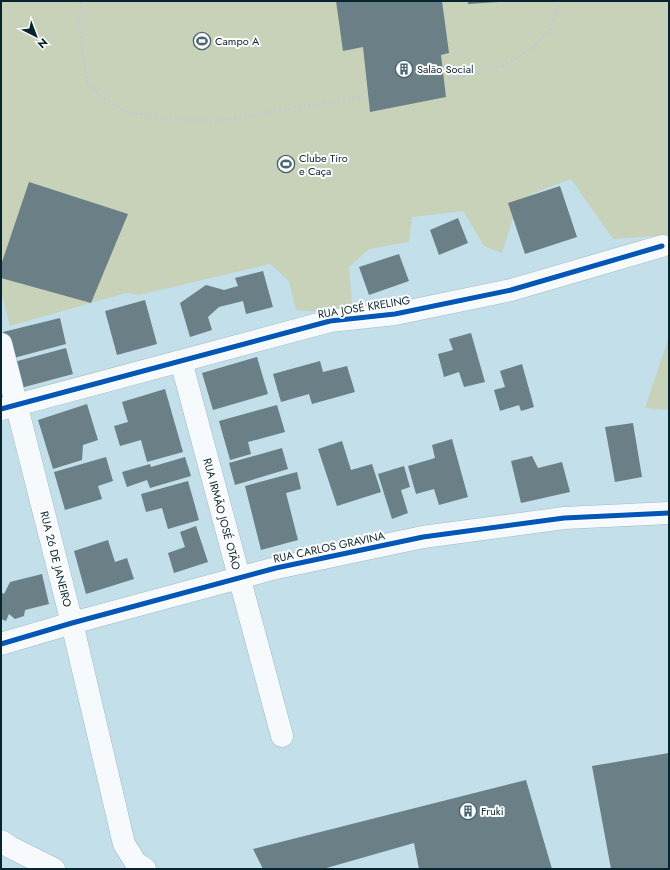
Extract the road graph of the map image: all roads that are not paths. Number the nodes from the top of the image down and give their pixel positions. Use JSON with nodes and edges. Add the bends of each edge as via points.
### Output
{"nodes":[{"id":1,"x":662,"y":246,"type":"dead end"},
{"id":2,"x":1,"y":344,"type":"edge"},
{"id":3,"x":181,"y":361,"type":"junction"},
{"id":4,"x":9,"y":407,"type":"edge"},
{"id":5,"x":669,"y":514,"type":"edge"},
{"id":6,"x":240,"y":578,"type":"junction"},
{"id":7,"x":72,"y":623,"type":"junction"},
{"id":8,"x":1,"y":644,"type":"edge"},
{"id":9,"x":282,"y":736,"type":"dead end"},
{"id":10,"x":1,"y":841,"type":"edge"},
{"id":11,"x":54,"y":869,"type":"edge"},
{"id":12,"x":145,"y":869,"type":"edge"}],
"edges":[{"from":1,"to":3,"type":"main road","name":"RUA JOSÉ KRELING","via":[[511,290],[395,314],[330,321]]},
{"from":2,"to":4,"type":"main road","name":"RUA 26 DE JANEIRO"},
{"from":3,"to":4,"type":"main road","name":"RUA JOSÉ KRELING"},
{"from":3,"to":6,"type":"main road","name":"RUA IRMÃO JOSÉ OTÃO"},
{"from":4,"to":7,"type":"main road","name":"RUA 26 DE JANEIRO"},
{"from":5,"to":6,"type":"main road","name":"RUA CARLOS GRAVINA","via":[[564,518],[423,537]]},
{"from":6,"to":7,"type":"main road","name":"RUA CARLOS GRAVINA"},
{"from":6,"to":9,"type":"main road","name":"RUA IRMÃO JOSÉ OTÃO"},
{"from":7,"to":8,"type":"main road","name":"RUA CARLOS GRAVINA"},
{"from":7,"to":12,"type":"main road","name":"RUA 26 DE JANEIRO","via":[[124,844],[136,863]]},
{"from":10,"to":11,"type":"main road"}]}
